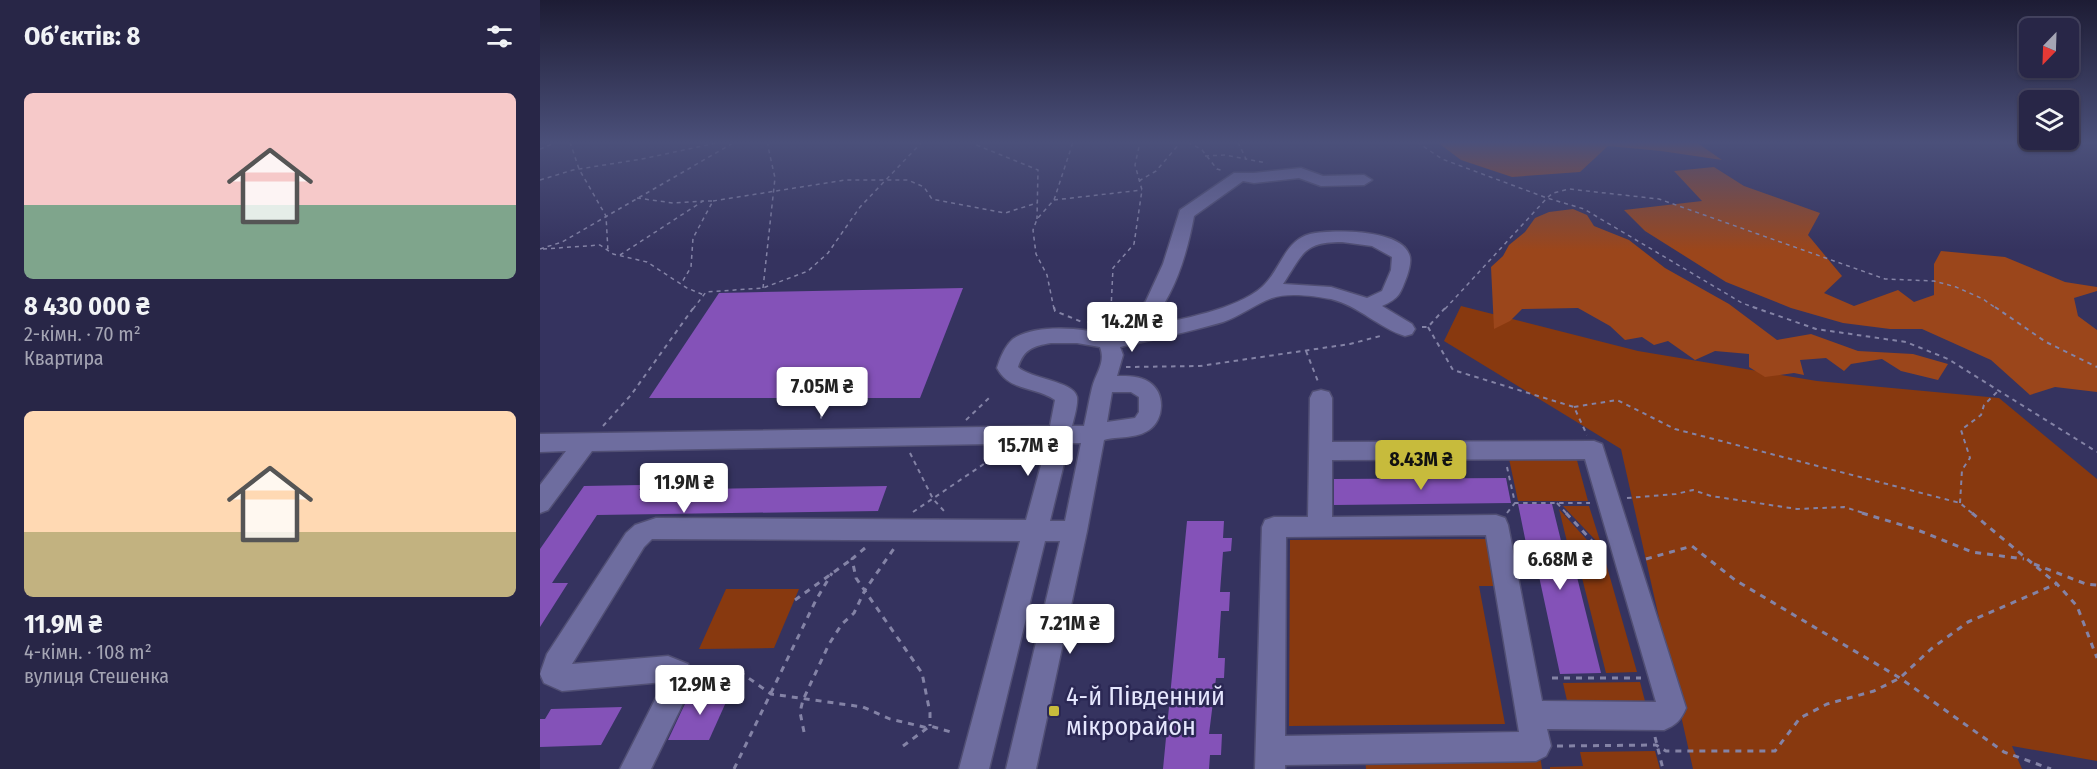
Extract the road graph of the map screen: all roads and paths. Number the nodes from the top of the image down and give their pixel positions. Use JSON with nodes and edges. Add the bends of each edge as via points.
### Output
{"nodes":[{"id":1,"x":584,"y":178,"type":"edge"},
{"id":2,"x":672,"y":178,"type":"edge"},
{"id":3,"x":774,"y":178,"type":"edge"},
{"id":4,"x":1038,"y":178,"type":"edge"},
{"id":5,"x":1060,"y":178,"type":"edge"},
{"id":6,"x":1138,"y":178,"type":"edge"},
{"id":7,"x":1144,"y":178,"type":"edge"},
{"id":8,"x":1230,"y":178,"type":"edge"},
{"id":9,"x":1313,"y":178,"type":"edge"},
{"id":10,"x":1493,"y":178,"type":"edge"},
{"id":11,"x":886,"y":180,"type":"junction"},
{"id":12,"x":1364,"y":180,"type":"dead end"},
{"id":13,"x":1139,"y":181,"type":"junction"},
{"id":14,"x":773,"y":190,"type":"junction"},
{"id":15,"x":1142,"y":190,"type":"junction"},
{"id":16,"x":637,"y":198,"type":"junction"},
{"id":17,"x":1547,"y":198,"type":"junction"},
{"id":18,"x":1054,"y":200,"type":"junction"},
{"id":19,"x":703,"y":201,"type":"junction"},
{"id":20,"x":712,"y":201,"type":"junction"},
{"id":21,"x":1037,"y":203,"type":"junction"},
{"id":22,"x":606,"y":216,"type":"junction"},
{"id":23,"x":1037,"y":219,"type":"junction"},
{"id":24,"x":542,"y":249,"type":"edge"},
{"id":25,"x":608,"y":251,"type":"junction"},
{"id":26,"x":620,"y":255,"type":"junction"},
{"id":27,"x":681,"y":284,"type":"junction"},
{"id":28,"x":763,"y":288,"type":"junction"},
{"id":29,"x":1269,"y":291,"type":"junction"},
{"id":30,"x":704,"y":295,"type":"junction"},
{"id":31,"x":1367,"y":306,"type":"junction"},
{"id":32,"x":1428,"y":327,"type":"junction"},
{"id":33,"x":1405,"y":329,"type":"junction"},
{"id":34,"x":1120,"y":337,"type":"junction"},
{"id":35,"x":1306,"y":351,"type":"junction"},
{"id":36,"x":2097,"y":367,"type":"edge"},
{"id":37,"x":1107,"y":376,"type":"junction"},
{"id":38,"x":1999,"y":390,"type":"junction"},
{"id":39,"x":990,"y":398,"type":"dead end"},
{"id":40,"x":1321,"y":398,"type":"joint"},
{"id":41,"x":1574,"y":407,"type":"junction"},
{"id":42,"x":1095,"y":434,"type":"junction"},
{"id":43,"x":1022,"y":435,"type":"junction"},
{"id":44,"x":1060,"y":435,"type":"junction"},
{"id":45,"x":949,"y":436,"type":"junction"},
{"id":46,"x":905,"y":437,"type":"junction"},
{"id":47,"x":540,"y":443,"type":"edge"},
{"id":48,"x":585,"y":443,"type":"junction"},
{"id":49,"x":1594,"y":450,"type":"junction"},
{"id":50,"x":1320,"y":451,"type":"junction"},
{"id":51,"x":1504,"y":451,"type":"junction"},
{"id":52,"x":2097,"y":452,"type":"edge"},
{"id":53,"x":1626,"y":498,"type":"dead end"},
{"id":54,"x":933,"y":499,"type":"junction"},
{"id":55,"x":540,"y":503,"type":"edge"},
{"id":56,"x":1557,"y":503,"type":"junction"},
{"id":57,"x":1592,"y":503,"type":"dead end"},
{"id":58,"x":1960,"y":503,"type":"junction"},
{"id":59,"x":1320,"y":527,"type":"junction"},
{"id":60,"x":898,"y":529,"type":"junction"},
{"id":61,"x":961,"y":530,"type":"junction"},
{"id":62,"x":1036,"y":530,"type":"junction"},
{"id":63,"x":1075,"y":531,"type":"junction"},
{"id":64,"x":852,"y":559,"type":"junction"},
{"id":65,"x":1609,"y":559,"type":"dead end"},
{"id":66,"x":1646,"y":559,"type":"dead end"},
{"id":67,"x":2026,"y":559,"type":"junction"},
{"id":68,"x":832,"y":573,"type":"junction"},
{"id":69,"x":2057,"y":584,"type":"junction"},
{"id":70,"x":2097,"y":585,"type":"edge"},
{"id":71,"x":865,"y":590,"type":"junction"},
{"id":72,"x":795,"y":600,"type":"dead end"},
{"id":73,"x":2097,"y":658,"type":"edge"},
{"id":74,"x":727,"y":672,"type":"dead end"},
{"id":75,"x":1552,"y":678,"type":"dead end"},
{"id":76,"x":1644,"y":678,"type":"dead end"},
{"id":77,"x":1900,"y":678,"type":"junction"},
{"id":78,"x":771,"y":694,"type":"junction"},
{"id":79,"x":804,"y":700,"type":"junction"},
{"id":80,"x":1530,"y":715,"type":"junction"},
{"id":81,"x":929,"y":727,"type":"junction"},
{"id":82,"x":804,"y":732,"type":"dead end"},
{"id":83,"x":951,"y":732,"type":"dead end"},
{"id":84,"x":903,"y":746,"type":"dead end"},
{"id":85,"x":1536,"y":746,"type":"junction"},
{"id":86,"x":1270,"y":760,"type":"edge"},
{"id":87,"x":635,"y":769,"type":"edge"},
{"id":88,"x":734,"y":769,"type":"edge"},
{"id":89,"x":974,"y":769,"type":"edge"},
{"id":90,"x":1021,"y":769,"type":"edge"},
{"id":91,"x":2051,"y":769,"type":"edge"}],
"edges":[{"from":1,"to":22,"type":"path"},
{"from":2,"to":16,"type":"path"},
{"from":3,"to":14,"type":"path"},
{"from":4,"to":21,"type":"path"},
{"from":5,"to":18,"type":"path"},
{"from":6,"to":13,"type":"path"},
{"from":7,"to":13,"type":"path"},
{"from":8,"to":34,"type":"street","via":[[1186,214],[1182,239],[1158,296],[1150,310]]},
{"from":9,"to":12,"type":"street"},
{"from":10,"to":17,"type":"path"},
{"from":11,"to":14,"type":"path","via":[[845,180]]},
{"from":11,"to":21,"type":"path","via":[[908,180],[924,187],[932,199],[1005,213]]},
{"from":11,"to":28,"type":"path","via":[[860,207],[828,253],[808,271]]},
{"from":13,"to":15,"type":"path"},
{"from":14,"to":20,"type":"path"},
{"from":14,"to":28,"type":"path"},
{"from":15,"to":18,"type":"path"},
{"from":15,"to":34,"type":"path","via":[[1134,244],[1113,268],[1110,307]]},
{"from":16,"to":19,"type":"path","via":[[673,203]]},
{"from":16,"to":22,"type":"path"},
{"from":17,"to":32,"type":"path"},
{"from":17,"to":36,"type":"path","via":[[1569,189],[1659,199],[1885,279],[1934,281],[1956,287],[1983,299],[2046,342]]},
{"from":17,"to":38,"type":"path","via":[[1584,209],[1742,303],[1816,329],[1906,342],[1948,359]]},
{"from":18,"to":23,"type":"path"},
{"from":19,"to":20,"type":"path"},
{"from":19,"to":26,"type":"path"},
{"from":20,"to":27,"type":"path","via":[[693,238],[691,267]]},
{"from":21,"to":23,"type":"path"},
{"from":22,"to":24,"type":"path"},
{"from":22,"to":25,"type":"path"},
{"from":23,"to":34,"type":"path","via":[[1033,230],[1036,254],[1047,275],[1055,311],[1083,322],[1108,322]]},
{"from":24,"to":25,"type":"path","via":[[600,245]]},
{"from":25,"to":26,"type":"path"},
{"from":26,"to":27,"type":"path","via":[[643,260]]},
{"from":27,"to":30,"type":"path"},
{"from":28,"to":30,"type":"path"},
{"from":29,"to":31,"type":"street","via":[[1300,288],[1343,294]]},
{"from":29,"to":31,"type":"street","via":[[1307,240],[1365,239],[1386,244],[1401,255],[1400,270],[1390,295]]},
{"from":29,"to":34,"type":"street","via":[[1217,317]]},
{"from":30,"to":48,"type":"path","via":[[622,408]]},
{"from":31,"to":33,"type":"street"},
{"from":32,"to":33,"type":"path"},
{"from":32,"to":41,"type":"path","via":[[1453,370]]},
{"from":33,"to":35,"type":"path"},
{"from":34,"to":37,"type":"street"},
{"from":34,"to":44,"type":"street","via":[[1041,337],[1027,340],[1010,356],[1007,368],[1012,376],[1058,389],[1066,397]]},
{"from":35,"to":37,"type":"path"},
{"from":35,"to":40,"type":"path","via":[[1319,377]]},
{"from":37,"to":42,"type":"street"},
{"from":37,"to":42,"type":"street","via":[[1146,390],[1151,396],[1150,412],[1146,421],[1136,427]]},
{"from":38,"to":52,"type":"path"},
{"from":38,"to":58,"type":"path","via":[[1984,405],[1981,415],[1961,430],[1970,458],[1962,470]]},
{"from":39,"to":45,"type":"path"},
{"from":40,"to":50,"type":"street"},
{"from":41,"to":49,"type":"path"},
{"from":41,"to":58,"type":"path","via":[[1617,400],[1675,429]]},
{"from":42,"to":44,"type":"street"},
{"from":42,"to":63,"type":"street"},
{"from":43,"to":44,"type":"street"},
{"from":43,"to":45,"type":"street"},
{"from":43,"to":54,"type":"path"},
{"from":44,"to":62,"type":"street"},
{"from":45,"to":46,"type":"street"},
{"from":46,"to":48,"type":"street"},
{"from":46,"to":54,"type":"path","via":[[910,456]]},
{"from":47,"to":48,"type":"street"},
{"from":48,"to":55,"type":"street"},
{"from":49,"to":51,"type":"street"},
{"from":49,"to":80,"type":"street","via":[[1672,708],[1664,716]]},
{"from":50,"to":51,"type":"street"},
{"from":50,"to":59,"type":"street"},
{"from":51,"to":56,"type":"path","via":[[1515,503]]},
{"from":53,"to":67,"type":"path","via":[[1693,490],[1797,509],[1844,507],[1972,552]]},
{"from":54,"to":60,"type":"path"},
{"from":54,"to":61,"type":"path"},
{"from":56,"to":57,"type":"path"},
{"from":56,"to":65,"type":"path"},
{"from":58,"to":67,"type":"path"},
{"from":59,"to":80,"type":"street","via":[[1496,525]]},
{"from":59,"to":86,"type":"street","via":[[1274,527]]},
{"from":60,"to":61,"type":"street"},
{"from":60,"to":64,"type":"path"},
{"from":60,"to":71,"type":"path"},
{"from":60,"to":87,"type":"street","via":[[656,528],[635,540],[557,663],[554,674],[562,678],[668,669],[678,673],[679,683]]},
{"from":61,"to":62,"type":"street"},
{"from":62,"to":63,"type":"street"},
{"from":62,"to":89,"type":"street"},
{"from":63,"to":90,"type":"street"},
{"from":64,"to":68,"type":"path"},
{"from":64,"to":71,"type":"path","via":[[856,578]]},
{"from":66,"to":77,"type":"path","via":[[1692,546],[1735,580]]},
{"from":67,"to":69,"type":"path"},
{"from":67,"to":70,"type":"path"},
{"from":68,"to":72,"type":"path"},
{"from":68,"to":78,"type":"path"},
{"from":69,"to":73,"type":"path","via":[[2077,606]]},
{"from":69,"to":77,"type":"path","via":[[1968,622]]},
{"from":71,"to":79,"type":"path","via":[[854,613],[829,644]]},
{"from":71,"to":81,"type":"path","via":[[922,673]]},
{"from":74,"to":78,"type":"path","via":[[740,672]]},
{"from":75,"to":76,"type":"path"},
{"from":77,"to":85,"type":"path","via":[[1800,718],[1775,751]]},
{"from":77,"to":91,"type":"path","via":[[2004,752]]},
{"from":78,"to":79,"type":"path"},
{"from":78,"to":88,"type":"path"},
{"from":79,"to":81,"type":"path","via":[[863,707],[890,719]]},
{"from":79,"to":82,"type":"path","via":[[800,712]]},
{"from":80,"to":85,"type":"street"},
{"from":81,"to":83,"type":"path"},
{"from":81,"to":84,"type":"path"},
{"from":85,"to":86,"type":"street"}]}
